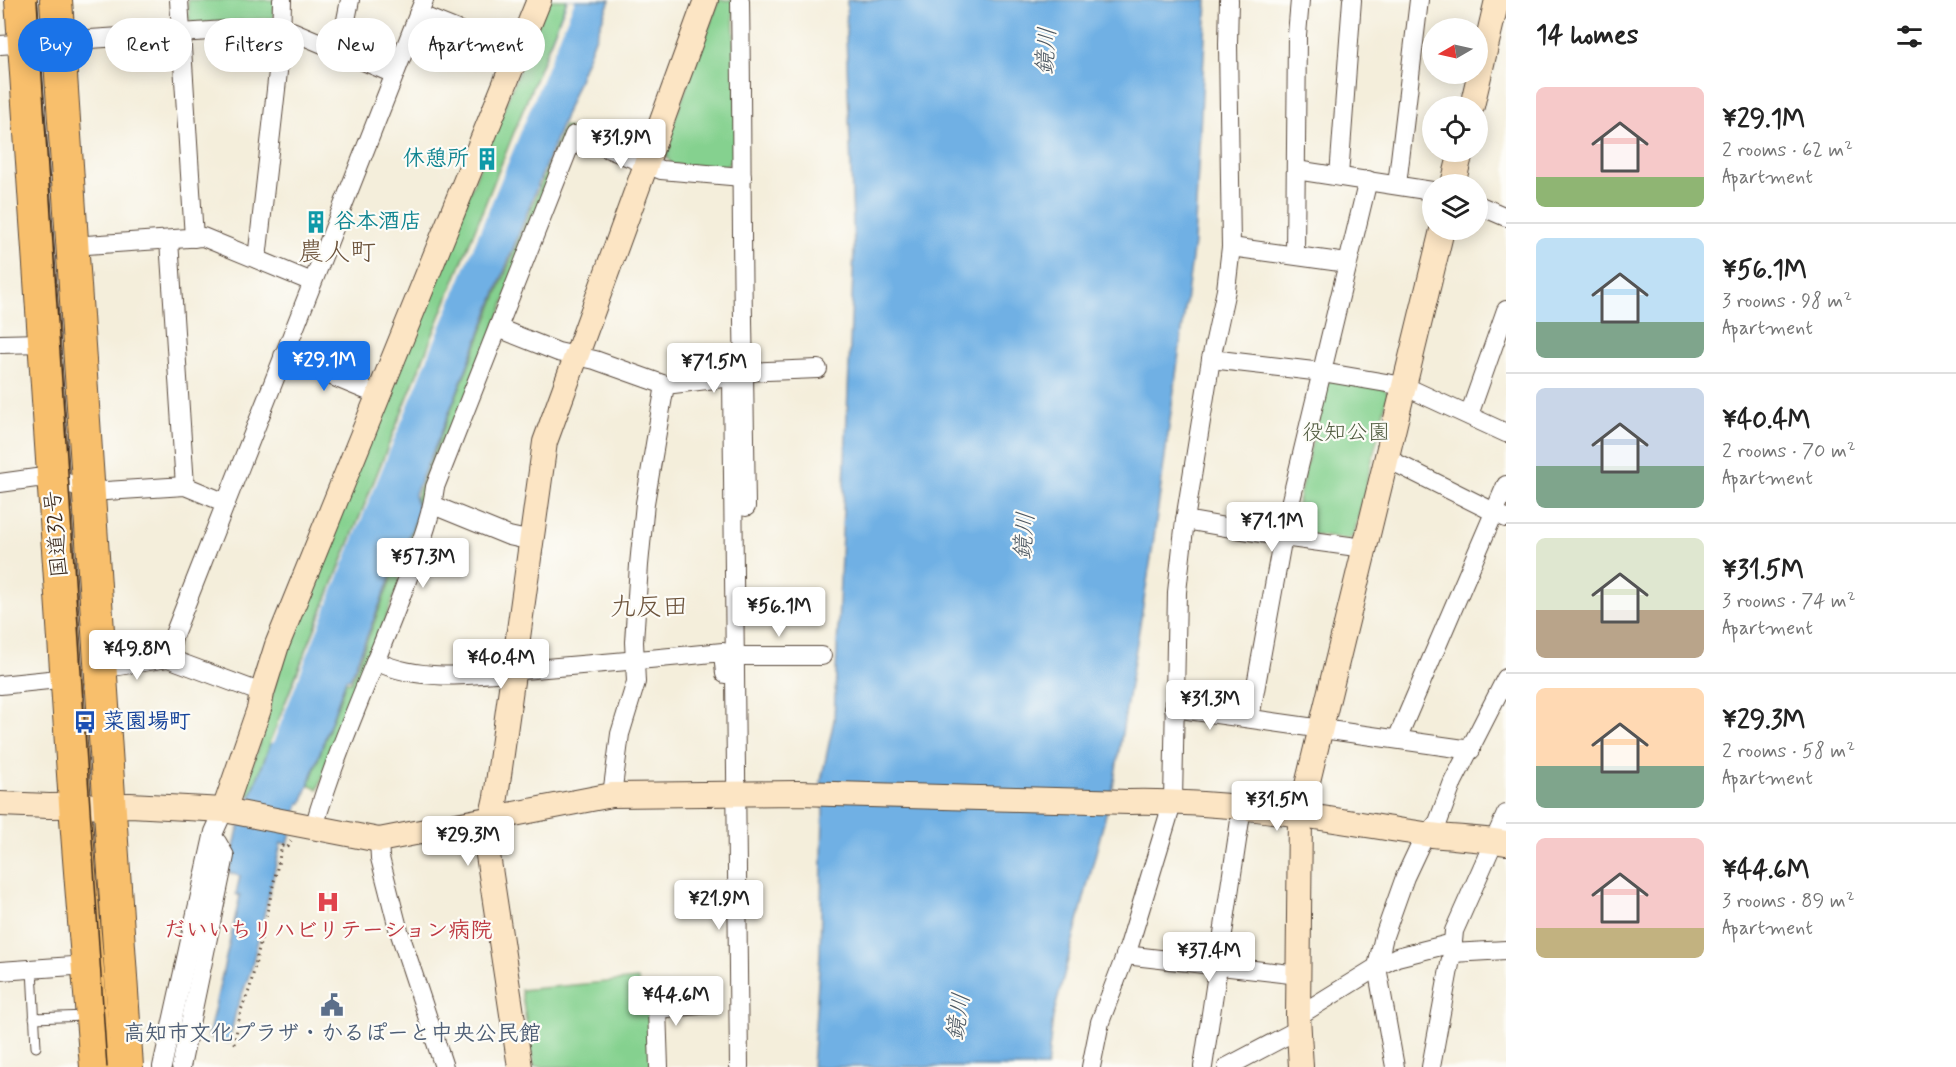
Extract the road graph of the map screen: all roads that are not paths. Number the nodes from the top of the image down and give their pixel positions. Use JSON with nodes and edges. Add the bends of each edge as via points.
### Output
{"nodes":[{"id":1,"x":21,"y":0,"type":"edge"},
{"id":2,"x":56,"y":0,"type":"edge"},
{"id":3,"x":178,"y":0,"type":"edge"},
{"id":4,"x":282,"y":0,"type":"edge"},
{"id":5,"x":350,"y":0,"type":"edge"},
{"id":6,"x":539,"y":0,"type":"edge"},
{"id":7,"x":706,"y":0,"type":"edge"},
{"id":8,"x":740,"y":0,"type":"edge"},
{"id":9,"x":1229,"y":0,"type":"edge"},
{"id":10,"x":1300,"y":0,"type":"edge"},
{"id":11,"x":1352,"y":0,"type":"edge"},
{"id":12,"x":1419,"y":0,"type":"edge"},
{"id":13,"x":1497,"y":0,"type":"edge"},
{"id":14,"x":421,"y":7,"type":"edge"},
{"id":15,"x":57,"y":18,"type":"edge"},
{"id":16,"x":180,"y":18,"type":"edge"},
{"id":17,"x":283,"y":18,"type":"edge"},
{"id":18,"x":346,"y":18,"type":"edge"},
{"id":19,"x":443,"y":18,"type":"edge"},
{"id":20,"x":532,"y":18,"type":"edge"},
{"id":21,"x":12,"y":44,"type":"edge"},
{"id":22,"x":60,"y":72,"type":"edge"},
{"id":23,"x":183,"y":72,"type":"edge"},
{"id":24,"x":278,"y":72,"type":"edge"},
{"id":25,"x":390,"y":72,"type":"edge"},
{"id":26,"x":510,"y":72,"type":"edge"},
{"id":27,"x":394,"y":74,"type":"junction"},
{"id":28,"x":1474,"y":96,"type":"edge"},
{"id":29,"x":646,"y":164,"type":"junction"},
{"id":30,"x":1296,"y":170,"type":"junction"},
{"id":31,"x":1339,"y":176,"type":"junction"},
{"id":32,"x":742,"y":177,"type":"junction"},
{"id":33,"x":1368,"y":180,"type":"junction"},
{"id":34,"x":1397,"y":185,"type":"junction"},
{"id":35,"x":1422,"y":189,"type":"edge"},
{"id":36,"x":1488,"y":209,"type":"edge"},
{"id":37,"x":1506,"y":217,"type":"edge"},
{"id":38,"x":194,"y":238,"type":"junction"},
{"id":39,"x":169,"y":240,"type":"junction"},
{"id":40,"x":1440,"y":240,"type":"edge"},
{"id":41,"x":72,"y":246,"type":"junction"},
{"id":42,"x":1231,"y":247,"type":"junction"},
{"id":43,"x":1295,"y":254,"type":"junction"},
{"id":44,"x":257,"y":259,"type":"junction"},
{"id":45,"x":1347,"y":262,"type":"junction"},
{"id":46,"x":312,"y":282,"type":"junction"},
{"id":47,"x":1506,"y":310,"type":"edge"},
{"id":48,"x":498,"y":328,"type":"junction"},
{"id":49,"x":44,"y":343,"type":"junction"},
{"id":50,"x":0,"y":344,"type":"edge"},
{"id":51,"x":283,"y":356,"type":"junction"},
{"id":52,"x":576,"y":356,"type":"junction"},
{"id":53,"x":1211,"y":359,"type":"junction"},
{"id":54,"x":818,"y":369,"type":"dead end"},
{"id":55,"x":1322,"y":372,"type":"junction"},
{"id":56,"x":738,"y":374,"type":"junction"},
{"id":57,"x":665,"y":385,"type":"junction"},
{"id":58,"x":1404,"y":386,"type":"junction"},
{"id":59,"x":378,"y":396,"type":"junction"},
{"id":60,"x":1469,"y":415,"type":"junction"},
{"id":61,"x":1506,"y":433,"type":"edge"},
{"id":62,"x":1386,"y":458,"type":"junction"},
{"id":63,"x":52,"y":479,"type":"junction"},
{"id":64,"x":0,"y":483,"type":"edge"},
{"id":65,"x":1506,"y":485,"type":"edge"},
{"id":66,"x":185,"y":486,"type":"junction"},
{"id":67,"x":88,"y":489,"type":"junction"},
{"id":68,"x":226,"y":502,"type":"junction"},
{"id":69,"x":433,"y":505,"type":"junction"},
{"id":70,"x":1500,"y":515,"type":"edge"},
{"id":71,"x":1185,"y":520,"type":"junction"},
{"id":72,"x":1283,"y":537,"type":"junction"},
{"id":73,"x":532,"y":540,"type":"junction"},
{"id":74,"x":1364,"y":548,"type":"junction"},
{"id":75,"x":741,"y":656,"type":"junction"},
{"id":76,"x":822,"y":656,"type":"dead end"},
{"id":77,"x":168,"y":658,"type":"junction"},
{"id":78,"x":375,"y":661,"type":"junction"},
{"id":79,"x":635,"y":661,"type":"junction"},
{"id":80,"x":100,"y":669,"type":"junction"},
{"id":81,"x":514,"y":671,"type":"junction"},
{"id":82,"x":68,"y":678,"type":"junction"},
{"id":83,"x":1506,"y":678,"type":"edge"},
{"id":84,"x":0,"y":685,"type":"edge"},
{"id":85,"x":735,"y":692,"type":"junction"},
{"id":86,"x":261,"y":693,"type":"junction"},
{"id":87,"x":1174,"y":708,"type":"junction"},
{"id":88,"x":1250,"y":718,"type":"junction"},
{"id":89,"x":1321,"y":728,"type":"junction"},
{"id":90,"x":1397,"y":739,"type":"junction"},
{"id":91,"x":1471,"y":750,"type":"junction"},
{"id":92,"x":735,"y":794,"type":"junction"},
{"id":93,"x":612,"y":795,"type":"junction"},
{"id":94,"x":1173,"y":801,"type":"junction"},
{"id":95,"x":0,"y":804,"type":"edge"},
{"id":96,"x":75,"y":806,"type":"junction"},
{"id":97,"x":108,"y":806,"type":"junction"},
{"id":98,"x":1242,"y":807,"type":"junction"},
{"id":99,"x":232,"y":812,"type":"junction"},
{"id":100,"x":1300,"y":813,"type":"junction"},
{"id":101,"x":1506,"y":814,"type":"edge"},
{"id":102,"x":490,"y":819,"type":"junction"},
{"id":103,"x":302,"y":830,"type":"junction"},
{"id":104,"x":1427,"y":834,"type":"junction"},
{"id":105,"x":379,"y":840,"type":"junction"},
{"id":106,"x":217,"y":842,"type":"dead end"},
{"id":107,"x":1500,"y":842,"type":"edge"},
{"id":108,"x":1452,"y":948,"type":"junction"},
{"id":109,"x":1506,"y":950,"type":"edge"},
{"id":110,"x":1125,"y":956,"type":"junction"},
{"id":111,"x":88,"y":965,"type":"junction"},
{"id":112,"x":1218,"y":966,"type":"junction"},
{"id":113,"x":1377,"y":967,"type":"junction"},
{"id":114,"x":32,"y":969,"type":"junction"},
{"id":115,"x":0,"y":971,"type":"edge"},
{"id":116,"x":1299,"y":975,"type":"junction"},
{"id":117,"x":711,"y":1004,"type":"dead end"},
{"id":118,"x":92,"y":1015,"type":"junction"},
{"id":119,"x":34,"y":1018,"type":"junction"},
{"id":120,"x":1299,"y":1023,"type":"junction"},
{"id":121,"x":36,"y":1047,"type":"dead end"},
{"id":122,"x":96,"y":1067,"type":"edge"},
{"id":123,"x":127,"y":1067,"type":"edge"},
{"id":124,"x":162,"y":1067,"type":"edge"},
{"id":125,"x":181,"y":1067,"type":"edge"},
{"id":126,"x":444,"y":1067,"type":"edge"},
{"id":127,"x":520,"y":1067,"type":"edge"},
{"id":128,"x":658,"y":1067,"type":"edge"},
{"id":129,"x":739,"y":1067,"type":"edge"},
{"id":130,"x":1091,"y":1067,"type":"edge"},
{"id":131,"x":1203,"y":1067,"type":"edge"},
{"id":132,"x":1227,"y":1067,"type":"edge"},
{"id":133,"x":1301,"y":1067,"type":"edge"},
{"id":134,"x":1395,"y":1067,"type":"edge"},
{"id":135,"x":1431,"y":1067,"type":"edge"}],
"edges":[{"from":1,"to":21,"type":"highway","name":"国道32号"},
{"from":2,"to":15,"type":"highway","name":"国道32号"},
{"from":3,"to":16,"type":"street"},
{"from":4,"to":17,"type":"street"},
{"from":5,"to":18,"type":"street"},
{"from":6,"to":20,"type":"street"},
{"from":7,"to":29,"type":"street"},
{"from":8,"to":32,"type":"street"},
{"from":9,"to":42,"type":"street"},
{"from":10,"to":30,"type":"street"},
{"from":11,"to":31,"type":"street"},
{"from":12,"to":34,"type":"street"},
{"from":13,"to":28,"type":"street"},
{"from":14,"to":19,"type":"street"},
{"from":14,"to":27,"type":"street"},
{"from":21,"to":49,"type":"highway","name":"国道32号"},
{"from":22,"to":41,"type":"highway","name":"国道32号"},
{"from":23,"to":38,"type":"street"},
{"from":24,"to":44,"type":"street"},
{"from":25,"to":27,"type":"street"},
{"from":26,"to":59,"type":"street"},
{"from":27,"to":46,"type":"street"},
{"from":29,"to":32,"type":"street","via":[[661,170]]},
{"from":29,"to":48,"type":"street","via":[[573,135]]},
{"from":29,"to":52,"type":"street"},
{"from":30,"to":31,"type":"street"},
{"from":30,"to":43,"type":"street"},
{"from":31,"to":33,"type":"street"},
{"from":32,"to":56,"type":"street"},
{"from":33,"to":34,"type":"street"},
{"from":33,"to":45,"type":"street"},
{"from":34,"to":35,"type":"street"},
{"from":36,"to":37,"type":"street"},
{"from":38,"to":39,"type":"street"},
{"from":38,"to":44,"type":"street","via":[[203,237]]},
{"from":39,"to":41,"type":"street"},
{"from":39,"to":66,"type":"street"},
{"from":40,"to":58,"type":"street"},
{"from":41,"to":67,"type":"highway","name":"国道32号"},
{"from":42,"to":43,"type":"street"},
{"from":42,"to":53,"type":"street"},
{"from":43,"to":45,"type":"street"},
{"from":44,"to":46,"type":"street"},
{"from":45,"to":55,"type":"street"},
{"from":46,"to":51,"type":"street"},
{"from":47,"to":60,"type":"street"},
{"from":48,"to":52,"type":"street"},
{"from":48,"to":69,"type":"street","via":[[435,487]]},
{"from":49,"to":50,"type":"street"},
{"from":49,"to":63,"type":"highway","name":"国道32号"},
{"from":51,"to":59,"type":"street"},
{"from":51,"to":68,"type":"street"},
{"from":52,"to":57,"type":"street"},
{"from":52,"to":73,"type":"street","via":[[545,442]]},
{"from":53,"to":55,"type":"street"},
{"from":53,"to":71,"type":"street"},
{"from":54,"to":56,"type":"street"},
{"from":55,"to":58,"type":"street"},
{"from":55,"to":72,"type":"street"},
{"from":56,"to":57,"type":"street"},
{"from":56,"to":75,"type":"street"},
{"from":57,"to":79,"type":"street","via":[[645,503]]},
{"from":58,"to":60,"type":"street"},
{"from":58,"to":62,"type":"street"},
{"from":59,"to":86,"type":"street"},
{"from":60,"to":61,"type":"street"},
{"from":62,"to":70,"type":"street"},
{"from":62,"to":74,"type":"street"},
{"from":63,"to":64,"type":"street"},
{"from":63,"to":67,"type":"street"},
{"from":63,"to":82,"type":"highway","name":"国道32号"},
{"from":65,"to":70,"type":"street"},
{"from":66,"to":67,"type":"street"},
{"from":66,"to":68,"type":"street"},
{"from":67,"to":80,"type":"highway","name":"国道32号"},
{"from":68,"to":77,"type":"street"},
{"from":69,"to":73,"type":"street","via":[[509,536]]},
{"from":69,"to":78,"type":"street"},
{"from":70,"to":90,"type":"street"},
{"from":71,"to":72,"type":"street"},
{"from":71,"to":87,"type":"street"},
{"from":72,"to":74,"type":"street"},
{"from":72,"to":88,"type":"street"},
{"from":73,"to":81,"type":"street"},
{"from":74,"to":89,"type":"street"},
{"from":75,"to":76,"type":"street"},
{"from":75,"to":85,"type":"street"},
{"from":77,"to":80,"type":"street"},
{"from":77,"to":86,"type":"street"},
{"from":78,"to":81,"type":"street","via":[[424,676]]},
{"from":78,"to":103,"type":"street"},
{"from":79,"to":81,"type":"street"},
{"from":79,"to":85,"type":"street","via":[[723,652],[725,687]]},
{"from":79,"to":93,"type":"street","via":[[636,682],[620,734]]},
{"from":80,"to":97,"type":"highway","name":"国道32号"},
{"from":81,"to":102,"type":"street"},
{"from":82,"to":84,"type":"street"},
{"from":82,"to":96,"type":"highway","name":"国道32号"},
{"from":83,"to":91,"type":"street"},
{"from":85,"to":92,"type":"street"},
{"from":86,"to":99,"type":"street"},
{"from":87,"to":88,"type":"street"},
{"from":87,"to":94,"type":"street"},
{"from":88,"to":89,"type":"street"},
{"from":89,"to":90,"type":"street"},
{"from":89,"to":100,"type":"street"},
{"from":90,"to":91,"type":"street"},
{"from":91,"to":104,"type":"street","via":[[1453,782],[1438,822]]},
{"from":92,"to":93,"type":"street"},
{"from":92,"to":94,"type":"street"},
{"from":92,"to":129,"type":"street"},
{"from":93,"to":102,"type":"street"},
{"from":94,"to":98,"type":"street"},
{"from":94,"to":110,"type":"street"},
{"from":95,"to":96,"type":"street"},
{"from":96,"to":97,"type":"street"},
{"from":96,"to":111,"type":"highway","name":"国道32号"},
{"from":97,"to":99,"type":"street"},
{"from":97,"to":123,"type":"highway","name":"国道32号"},
{"from":98,"to":100,"type":"street"},
{"from":98,"to":112,"type":"street"},
{"from":99,"to":103,"type":"street"},
{"from":99,"to":124,"type":"street","via":[[214,832]]},
{"from":100,"to":104,"type":"street"},
{"from":100,"to":116,"type":"street"},
{"from":101,"to":107,"type":"street"},
{"from":102,"to":105,"type":"street"},
{"from":102,"to":127,"type":"street","via":[[486,842]]},
{"from":103,"to":105,"type":"street"},
{"from":104,"to":107,"type":"street"},
{"from":104,"to":113,"type":"street","via":[[1405,877]]},
{"from":105,"to":126,"type":"street","via":[[398,928]]},
{"from":106,"to":125,"type":"street","via":[[225,856]]},
{"from":107,"to":108,"type":"street","via":[[1454,931]]},
{"from":108,"to":109,"type":"street"},
{"from":108,"to":113,"type":"street","via":[[1397,957]]},
{"from":108,"to":135,"type":"street"},
{"from":110,"to":112,"type":"street"},
{"from":110,"to":130,"type":"street","via":[[1100,1022]]},
{"from":111,"to":114,"type":"street"},
{"from":111,"to":118,"type":"highway","name":"国道32号"},
{"from":112,"to":116,"type":"street"},
{"from":112,"to":131,"type":"street"},
{"from":113,"to":120,"type":"street"},
{"from":113,"to":134,"type":"street"},
{"from":114,"to":115,"type":"street"},
{"from":114,"to":119,"type":"lane"},
{"from":116,"to":120,"type":"street"},
{"from":117,"to":128,"type":"street","via":[[657,1009]]},
{"from":118,"to":119,"type":"lane"},
{"from":118,"to":122,"type":"highway","name":"国道32号"},
{"from":119,"to":121,"type":"lane"},
{"from":120,"to":132,"type":"street"},
{"from":120,"to":133,"type":"street"}]}
